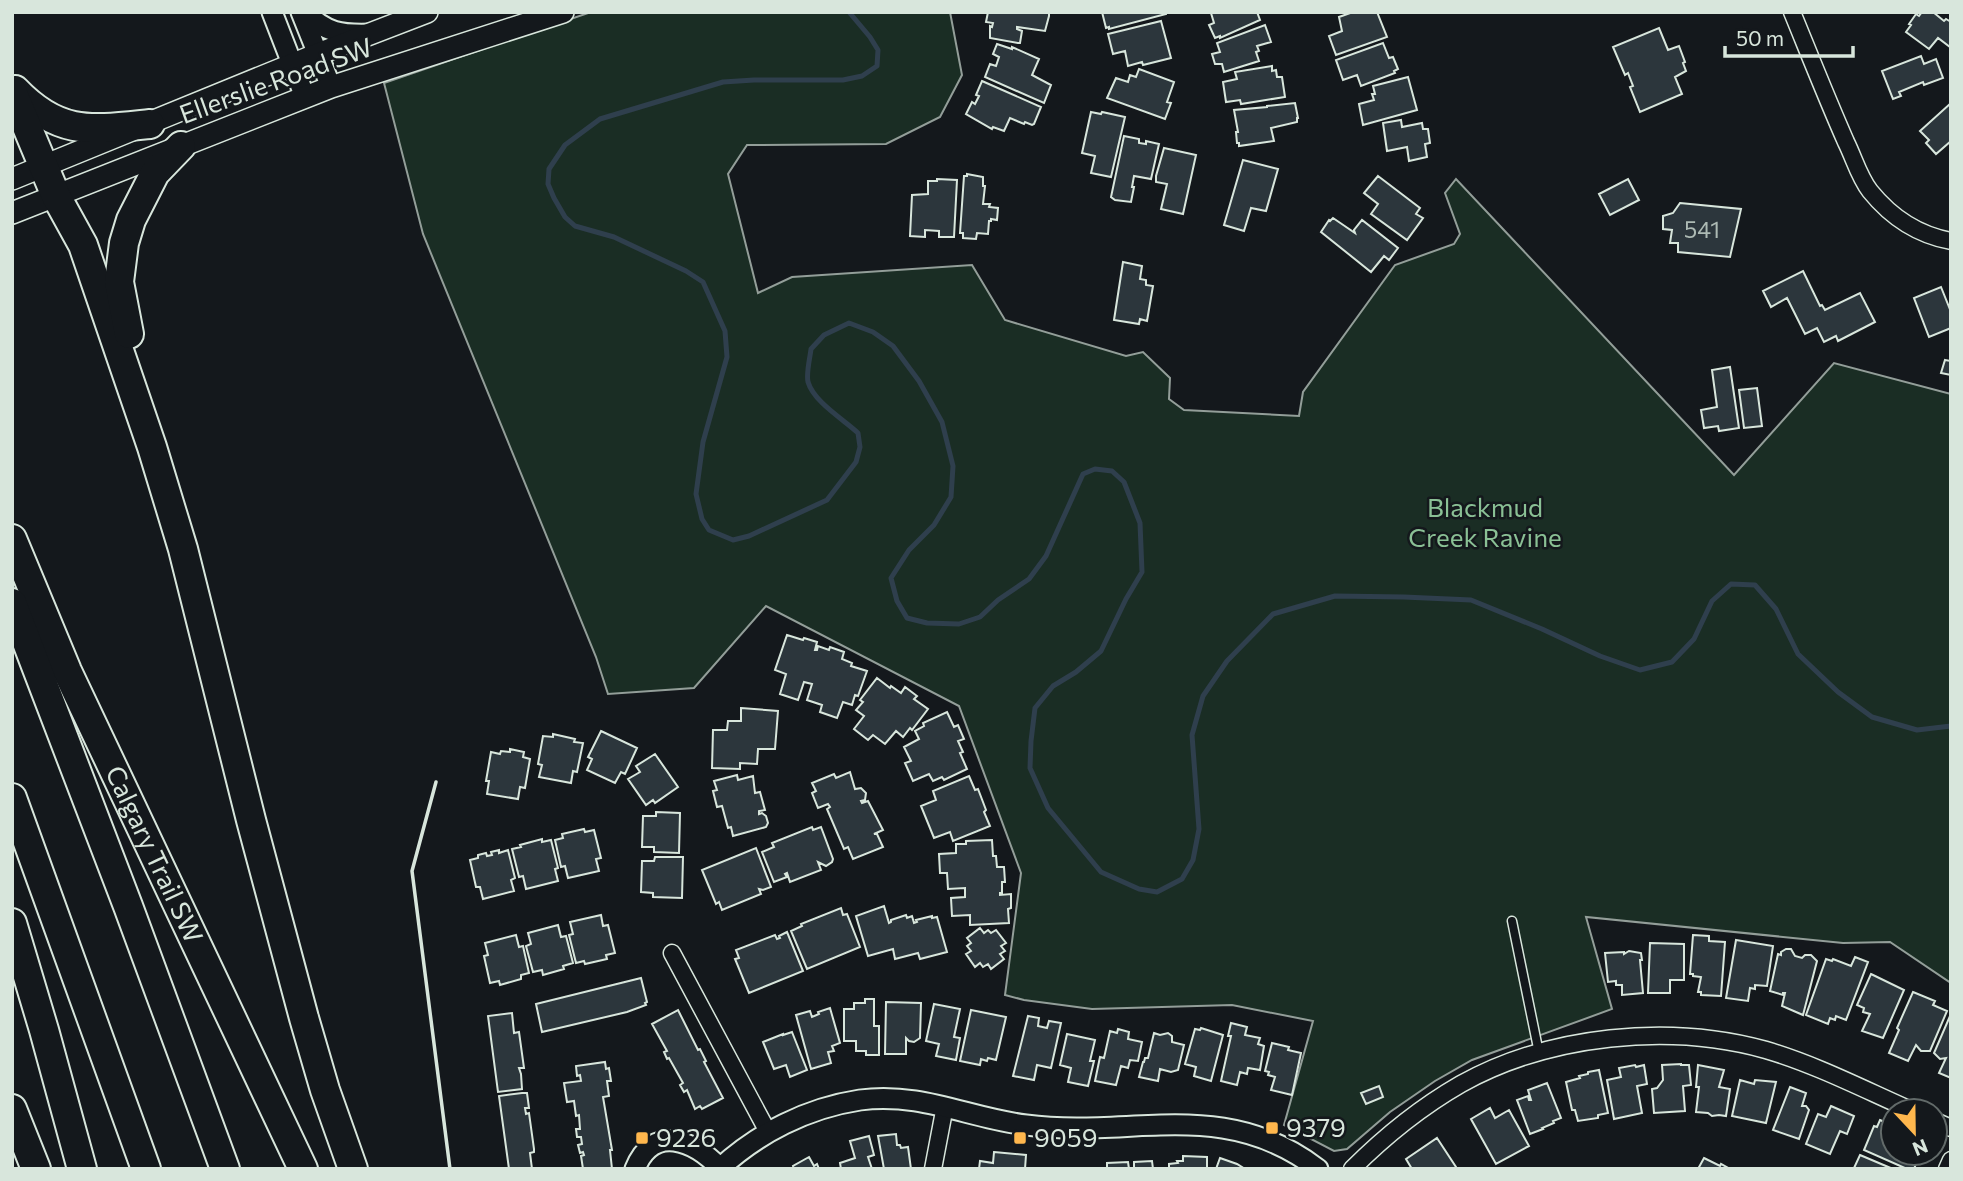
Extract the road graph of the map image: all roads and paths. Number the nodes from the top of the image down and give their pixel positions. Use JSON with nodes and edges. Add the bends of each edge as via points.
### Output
{"nodes":[{"id":1,"x":272,"y":12,"type":"edge"},
{"id":2,"x":303,"y":12,"type":"edge"},
{"id":3,"x":427,"y":12,"type":"edge"},
{"id":4,"x":563,"y":12,"type":"edge"},
{"id":5,"x":1792,"y":12,"type":"edge"},
{"id":6,"x":371,"y":33,"type":"junction"},
{"id":7,"x":318,"y":54,"type":"junction"},
{"id":8,"x":293,"y":64,"type":"junction"},
{"id":9,"x":331,"y":87,"type":"junction"},
{"id":10,"x":12,"y":89,"type":"edge"},
{"id":11,"x":304,"y":97,"type":"junction"},
{"id":12,"x":150,"y":124,"type":"junction"},
{"id":13,"x":181,"y":146,"type":"junction"},
{"id":14,"x":44,"y":166,"type":"junction"},
{"id":15,"x":12,"y":179,"type":"edge"},
{"id":16,"x":56,"y":196,"type":"junction"},
{"id":17,"x":13,"y":213,"type":"edge"},
{"id":18,"x":1951,"y":241,"type":"edge"},
{"id":19,"x":152,"y":447,"type":"junction"},
{"id":20,"x":12,"y":539,"type":"edge"},
{"id":21,"x":12,"y":603,"type":"edge"},
{"id":22,"x":12,"y":798,"type":"edge"},
{"id":23,"x":1512,"y":921,"type":"dead end"},
{"id":24,"x":12,"y":923,"type":"edge"},
{"id":25,"x":672,"y":953,"type":"dead end"},
{"id":26,"x":1539,"y":1053,"type":"junction"},
{"id":27,"x":1881,"y":1097,"type":"edge"},
{"id":28,"x":945,"y":1106,"type":"junction"},
{"id":29,"x":12,"y":1109,"type":"edge"},
{"id":30,"x":768,"y":1132,"type":"junction"},
{"id":31,"x":1951,"y":1160,"type":"edge"},
{"id":32,"x":719,"y":1168,"type":"edge"},
{"id":33,"x":36,"y":1169,"type":"edge"},
{"id":34,"x":82,"y":1169,"type":"edge"},
{"id":35,"x":146,"y":1169,"type":"edge"},
{"id":36,"x":225,"y":1169,"type":"edge"},
{"id":37,"x":303,"y":1169,"type":"edge"},
{"id":38,"x":353,"y":1169,"type":"edge"},
{"id":39,"x":635,"y":1169,"type":"edge"},
{"id":40,"x":933,"y":1169,"type":"edge"},
{"id":41,"x":1318,"y":1169,"type":"edge"},
{"id":42,"x":1352,"y":1169,"type":"edge"},
{"id":43,"x":1947,"y":1169,"type":"edge"}],
"edges":[{"from":1,"to":8,"type":"street"},
{"from":2,"to":6,"type":"street","via":[[334,32]]},
{"from":2,"to":7,"type":"street"},
{"from":3,"to":6,"type":"main road","name":"Ellerslie Road SW"},
{"from":4,"to":9,"type":"main road","name":"Ellerslie Road SW"},
{"from":5,"to":18,"type":"street","via":[[1869,189],[1919,232]]},
{"from":6,"to":7,"type":"main road","name":"Ellerslie Road SW"},
{"from":7,"to":8,"type":"main road","name":"Ellerslie Road SW"},
{"from":7,"to":9,"type":"street"},
{"from":8,"to":11,"type":"street"},
{"from":8,"to":12,"type":"main road","name":"Ellerslie Road SW"},
{"from":9,"to":11,"type":"main road","name":"Ellerslie Road SW"},
{"from":10,"to":12,"type":"highway","via":[[42,114],[63,124],[99,129]]},
{"from":10,"to":14,"type":"highway"},
{"from":11,"to":13,"type":"main road","name":"Ellerslie Road SW"},
{"from":12,"to":14,"type":"main road","name":"Ellerslie Road SW"},
{"from":13,"to":16,"type":"main road","name":"Ellerslie Road SW"},
{"from":13,"to":19,"type":"highway","via":[[155,173],[145,192],[131,220],[120,263],[123,306]]},
{"from":14,"to":15,"type":"main road","name":"Ellerslie Road SW"},
{"from":14,"to":16,"type":"highway"},
{"from":16,"to":17,"type":"main road","name":"Ellerslie Road SW"},
{"from":16,"to":19,"type":"highway","via":[[83,245]]},
{"from":19,"to":38,"type":"highway","via":[[183,549],[304,1018]]},
{"from":20,"to":37,"type":"highway","name":"Calgary Trail SW","via":[[67,671]]},
{"from":21,"to":36,"type":"highway"},
{"from":22,"to":35,"type":"highway"},
{"from":23,"to":26,"type":"lane"},
{"from":24,"to":34,"type":"highway"},
{"from":25,"to":30,"type":"street"},
{"from":26,"to":27,"type":"street","via":[[1621,1037],[1700,1038],[1786,1056]]},
{"from":26,"to":42,"type":"street","via":[[1485,1072],[1435,1100]]},
{"from":28,"to":30,"type":"street","via":[[897,1099],[860,1100],[817,1111]]},
{"from":28,"to":40,"type":"street"},
{"from":28,"to":41,"type":"street","via":[[1030,1126],[1209,1125],[1284,1147]]},
{"from":29,"to":33,"type":"highway"},
{"from":30,"to":32,"type":"street"},
{"from":31,"to":43,"type":"street"},
{"from":32,"to":39,"type":"street","via":[[695,1146],[664,1141],[650,1147]]}]}
